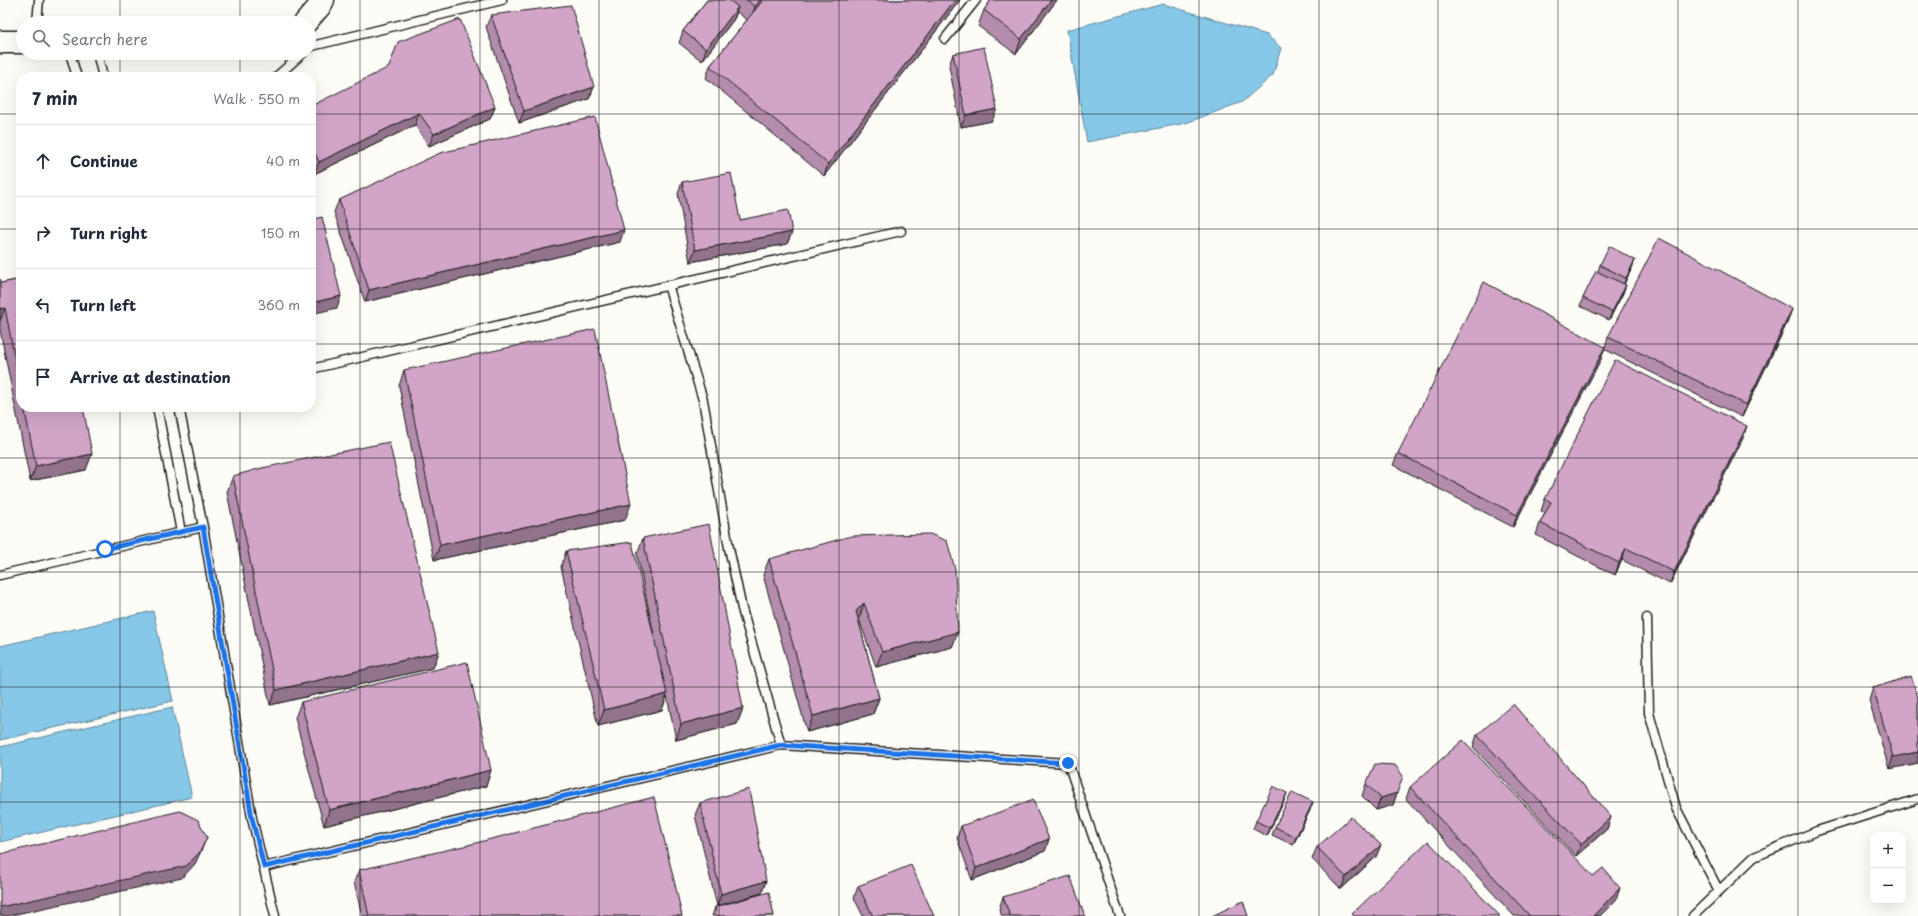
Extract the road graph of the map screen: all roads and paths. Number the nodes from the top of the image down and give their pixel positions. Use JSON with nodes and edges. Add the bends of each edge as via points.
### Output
{"nodes":[{"id":1,"x":39,"y":0,"type":"edge"},
{"id":2,"x":322,"y":0,"type":"edge"},
{"id":3,"x":502,"y":0,"type":"edge"},
{"id":4,"x":976,"y":0,"type":"edge"},
{"id":5,"x":38,"y":16,"type":"edge"},
{"id":6,"x":310,"y":16,"type":"edge"},
{"id":7,"x":945,"y":39,"type":"dead end"},
{"id":8,"x":0,"y":42,"type":"edge"},
{"id":9,"x":16,"y":42,"type":"edge"},
{"id":10,"x":316,"y":45,"type":"edge"},
{"id":11,"x":72,"y":60,"type":"edge"},
{"id":12,"x":99,"y":60,"type":"edge"},
{"id":13,"x":295,"y":60,"type":"edge"},
{"id":14,"x":76,"y":72,"type":"edge"},
{"id":15,"x":102,"y":72,"type":"edge"},
{"id":16,"x":282,"y":72,"type":"edge"},
{"id":17,"x":901,"y":231,"type":"dead end"},
{"id":18,"x":668,"y":285,"type":"junction"},
{"id":19,"x":316,"y":368,"type":"edge"},
{"id":20,"x":158,"y":412,"type":"edge"},
{"id":21,"x":180,"y":412,"type":"edge"},
{"id":22,"x":203,"y":527,"type":"junction"},
{"id":23,"x":181,"y":532,"type":"junction"},
{"id":24,"x":0,"y":575,"type":"edge"},
{"id":25,"x":1646,"y":618,"type":"dead end"},
{"id":26,"x":781,"y":745,"type":"junction"},
{"id":27,"x":1918,"y":799,"type":"edge"},
{"id":28,"x":264,"y":867,"type":"junction"},
{"id":29,"x":1719,"y":891,"type":"junction"},
{"id":30,"x":275,"y":916,"type":"edge"},
{"id":31,"x":1120,"y":916,"type":"edge"},
{"id":32,"x":1693,"y":916,"type":"edge"}],
"edges":[{"from":1,"to":5,"type":"lane"},
{"from":2,"to":6,"type":"main road"},
{"from":3,"to":10,"type":"lane"},
{"from":4,"to":7,"type":"lane"},
{"from":8,"to":9,"type":"main road"},
{"from":11,"to":14,"type":"lane"},
{"from":12,"to":15,"type":"lane"},
{"from":13,"to":16,"type":"lane"},
{"from":17,"to":18,"type":"lane"},
{"from":18,"to":19,"type":"lane"},
{"from":18,"to":26,"type":"lane","via":[[703,400],[742,609]]},
{"from":20,"to":23,"type":"lane"},
{"from":21,"to":22,"type":"lane"},
{"from":22,"to":23,"type":"lane"},
{"from":22,"to":28,"type":"lane","via":[[252,818]]},
{"from":23,"to":24,"type":"lane"},
{"from":25,"to":29,"type":"lane","via":[[1649,713],[1676,808]]},
{"from":26,"to":28,"type":"lane"},
{"from":26,"to":31,"type":"lane","via":[[1068,763]]},
{"from":27,"to":29,"type":"lane","via":[[1817,831],[1754,857]]},
{"from":28,"to":30,"type":"lane"},
{"from":29,"to":32,"type":"lane"}]}
